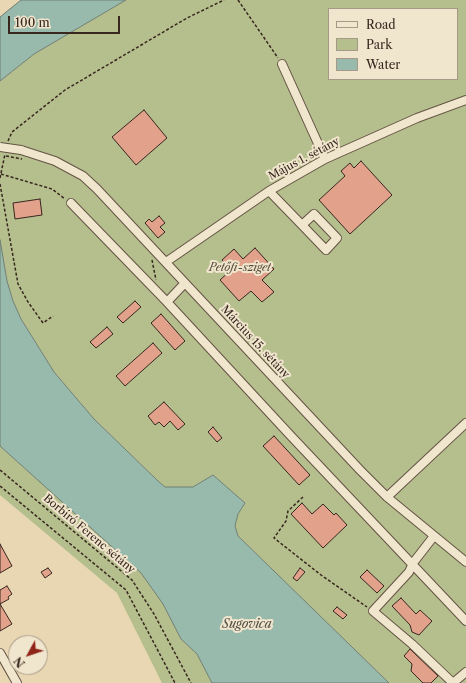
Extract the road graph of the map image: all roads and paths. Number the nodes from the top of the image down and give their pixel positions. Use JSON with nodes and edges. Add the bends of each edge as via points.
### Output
{"nodes":[{"id":1,"x":224,"y":0,"type":"edge"},
{"id":2,"x":238,"y":0,"type":"edge"},
{"id":3,"x":282,"y":64,"type":"joint"},
{"id":4,"x":466,"y":100,"type":"edge"},
{"id":5,"x":16,"y":130,"type":"dead end"},
{"id":6,"x":0,"y":147,"type":"edge"},
{"id":7,"x":21,"y":155,"type":"junction"},
{"id":8,"x":5,"y":156,"type":"dead end"},
{"id":9,"x":325,"y":159,"type":"junction"},
{"id":10,"x":1,"y":174,"type":"edge"},
{"id":11,"x":0,"y":184,"type":"edge"},
{"id":12,"x":269,"y":191,"type":"junction"},
{"id":13,"x":71,"y":203,"type":"joint"},
{"id":14,"x":302,"y":225,"type":"junction"},
{"id":15,"x":152,"y":258,"type":"dead end"},
{"id":16,"x":166,"y":262,"type":"junction"},
{"id":17,"x":185,"y":284,"type":"junction"},
{"id":18,"x":159,"y":294,"type":"junction"},
{"id":19,"x":167,"y":302,"type":"junction"},
{"id":20,"x":53,"y":316,"type":"dead end"},
{"id":21,"x":466,"y":423,"type":"edge"},
{"id":22,"x":0,"y":470,"type":"edge"},
{"id":23,"x":0,"y":486,"type":"edge"},
{"id":24,"x":303,"y":497,"type":"dead end"},
{"id":25,"x":387,"y":497,"type":"junction"},
{"id":26,"x":434,"y":536,"type":"junction"},
{"id":27,"x":466,"y":562,"type":"edge"},
{"id":28,"x":412,"y":563,"type":"junction"},
{"id":29,"x":373,"y":611,"type":"junction"},
{"id":30,"x":466,"y":620,"type":"edge"},
{"id":31,"x":0,"y":653,"type":"edge"},
{"id":32,"x":466,"y":672,"type":"edge"},
{"id":33,"x":17,"y":683,"type":"edge"},
{"id":34,"x":176,"y":683,"type":"edge"},
{"id":35,"x":191,"y":683,"type":"edge"}],
"edges":[{"from":1,"to":5,"type":"path","via":[[187,18],[65,90]]},
{"from":2,"to":3,"type":"path"},
{"from":3,"to":9,"type":"street"},
{"from":4,"to":9,"type":"street","name":"Május 1. sétány","via":[[397,126]]},
{"from":6,"to":7,"type":"street","name":"Március 15. sétány","bridge":true},
{"from":7,"to":8,"type":"path"},
{"from":7,"to":16,"type":"street","name":"Március 15. sétány","via":[[55,161],[83,176]]},
{"from":9,"to":12,"type":"street","name":"Május 1. sétány"},
{"from":10,"to":13,"type":"path","via":[[52,189]]},
{"from":11,"to":20,"type":"path","via":[[18,284],[43,323]]},
{"from":12,"to":14,"type":"street"},
{"from":12,"to":16,"type":"street","name":"Május 1. sétány"},
{"from":13,"to":18,"type":"street"},
{"from":14,"to":14,"type":"street","via":[[314,214],[337,238],[326,250]]},
{"from":15,"to":18,"type":"path"},
{"from":16,"to":17,"type":"street","name":"Március 15. sétány"},
{"from":17,"to":19,"type":"street"},
{"from":17,"to":25,"type":"street","name":"Március 15. sétány"},
{"from":18,"to":19,"type":"street"},
{"from":19,"to":28,"type":"street"},
{"from":21,"to":25,"type":"street"},
{"from":22,"to":35,"type":"path","name":"Borbíró Ferenc sétány","via":[[132,580],[154,614]]},
{"from":23,"to":34,"type":"path","via":[[126,590]]},
{"from":24,"to":29,"type":"path","via":[[288,512],[286,521],[274,538]]},
{"from":25,"to":26,"type":"street","name":"Március 15. sétány"},
{"from":26,"to":27,"type":"street","name":"Március 15. sétány"},
{"from":26,"to":28,"type":"street"},
{"from":28,"to":29,"type":"street","via":[[409,572]]},
{"from":28,"to":30,"type":"street"},
{"from":29,"to":32,"type":"street","via":[[453,683]]},
{"from":31,"to":33,"type":"street"}]}
